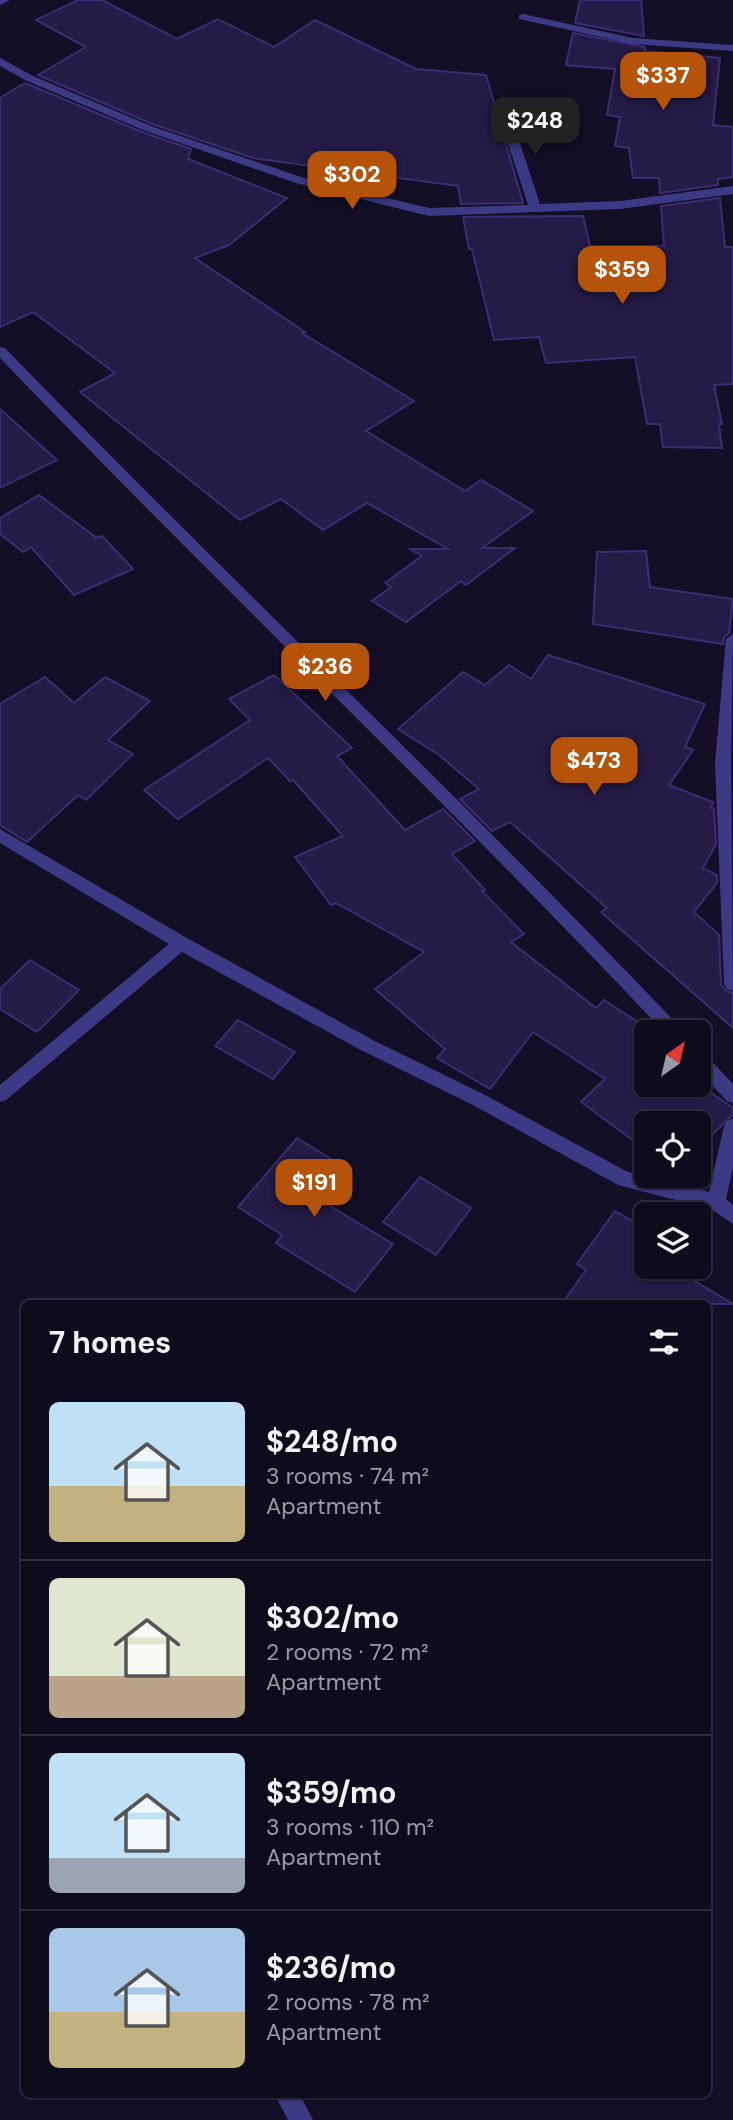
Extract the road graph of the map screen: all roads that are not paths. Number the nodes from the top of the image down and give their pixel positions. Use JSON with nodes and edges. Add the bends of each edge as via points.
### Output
{"nodes":[{"id":1,"x":523,"y":17,"type":"dead end"},
{"id":2,"x":733,"y":48,"type":"edge"},
{"id":3,"x":0,"y":61,"type":"edge"},
{"id":4,"x":505,"y":116,"type":"dead end"},
{"id":5,"x":733,"y":190,"type":"edge"},
{"id":6,"x":535,"y":208,"type":"junction"},
{"id":7,"x":0,"y":351,"type":"edge"},
{"id":8,"x":733,"y":639,"type":"edge"},
{"id":9,"x":728,"y":764,"type":"edge"},
{"id":10,"x":0,"y":835,"type":"edge"},
{"id":11,"x":181,"y":943,"type":"junction"},
{"id":12,"x":733,"y":984,"type":"edge"},
{"id":13,"x":663,"y":1020,"type":"edge"},
{"id":14,"x":711,"y":1072,"type":"edge"},
{"id":15,"x":0,"y":1095,"type":"edge"},
{"id":16,"x":733,"y":1096,"type":"edge"},
{"id":17,"x":733,"y":1126,"type":"edge"},
{"id":18,"x":716,"y":1202,"type":"junction"},
{"id":19,"x":733,"y":1216,"type":"edge"},
{"id":20,"x":289,"y":2098,"type":"edge"},
{"id":21,"x":301,"y":2120,"type":"edge"}],
"edges":[{"from":1,"to":2,"type":"street","via":[[633,41]]},
{"from":3,"to":6,"type":"street","via":[[147,128],[300,181],[429,212]]},
{"from":4,"to":6,"type":"street"},
{"from":5,"to":6,"type":"street","via":[[620,205]]},
{"from":7,"to":13,"type":"street"},
{"from":8,"to":9,"type":"street"},
{"from":9,"to":12,"type":"street"},
{"from":10,"to":11,"type":"street"},
{"from":11,"to":15,"type":"street"},
{"from":11,"to":18,"type":"street","via":[[624,1179]]},
{"from":14,"to":16,"type":"street"},
{"from":17,"to":18,"type":"street"},
{"from":18,"to":19,"type":"street"},
{"from":20,"to":21,"type":"street"}]}
